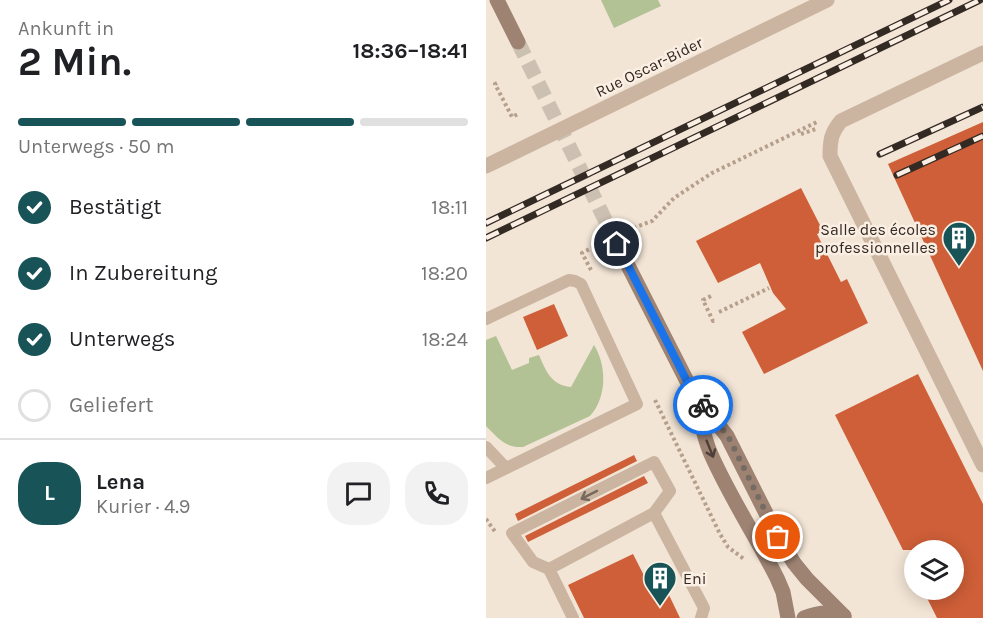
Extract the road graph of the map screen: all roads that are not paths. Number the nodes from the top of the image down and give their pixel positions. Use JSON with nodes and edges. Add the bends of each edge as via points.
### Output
{"nodes":[{"id":1,"x":497,"y":0,"type":"edge"},
{"id":2,"x":828,"y":0,"type":"edge"},
{"id":3,"x":518,"y":42,"type":"tunnel mouth"},
{"id":4,"x":983,"y":53,"type":"edge"},
{"id":5,"x":486,"y":166,"type":"edge"},
{"id":6,"x":611,"y":242,"type":"tunnel mouth"},
{"id":7,"x":486,"y":319,"type":"edge"},
{"id":8,"x":693,"y":393,"type":"junction"},
{"id":9,"x":486,"y":447,"type":"edge"},
{"id":10,"x":983,"y":465,"type":"edge"},
{"id":11,"x":506,"y":468,"type":"junction"},
{"id":12,"x":486,"y":478,"type":"edge"},
{"id":13,"x":654,"y":513,"type":"junction"},
{"id":14,"x":549,"y":569,"type":"junction"},
{"id":15,"x":847,"y":617,"type":"edge"},
{"id":16,"x":573,"y":618,"type":"edge"},
{"id":17,"x":701,"y":618,"type":"edge"},
{"id":18,"x":788,"y":618,"type":"edge"},
{"id":19,"x":804,"y":618,"type":"edge"}],
"edges":[{"from":1,"to":3,"type":"main road"},
{"from":2,"to":5,"type":"street","name":"Rue Oscar-Bider"},
{"from":4,"to":10,"type":"street","via":[[841,121],[830,141],[830,156]]},
{"from":6,"to":8,"type":"main road"},
{"from":7,"to":11,"type":"lane","via":[[569,280],[581,284],[637,404]]},
{"from":8,"to":15,"type":"main road","via":[[728,436],[765,514],[794,563]]},
{"from":8,"to":18,"type":"main road","one_way":true,"via":[[706,441],[777,578]]},
{"from":9,"to":11,"type":"lane"},
{"from":11,"to":12,"type":"lane"},
{"from":13,"to":14,"type":"lane"},
{"from":13,"to":14,"type":"lane","one_way":true,"via":[[670,490],[654,462],[512,533],[533,562]]},
{"from":13,"to":17,"type":"lane","via":[[704,608]]},
{"from":14,"to":16,"type":"lane"},
{"from":15,"to":19,"type":"main road","via":[[820,613]]}]}
